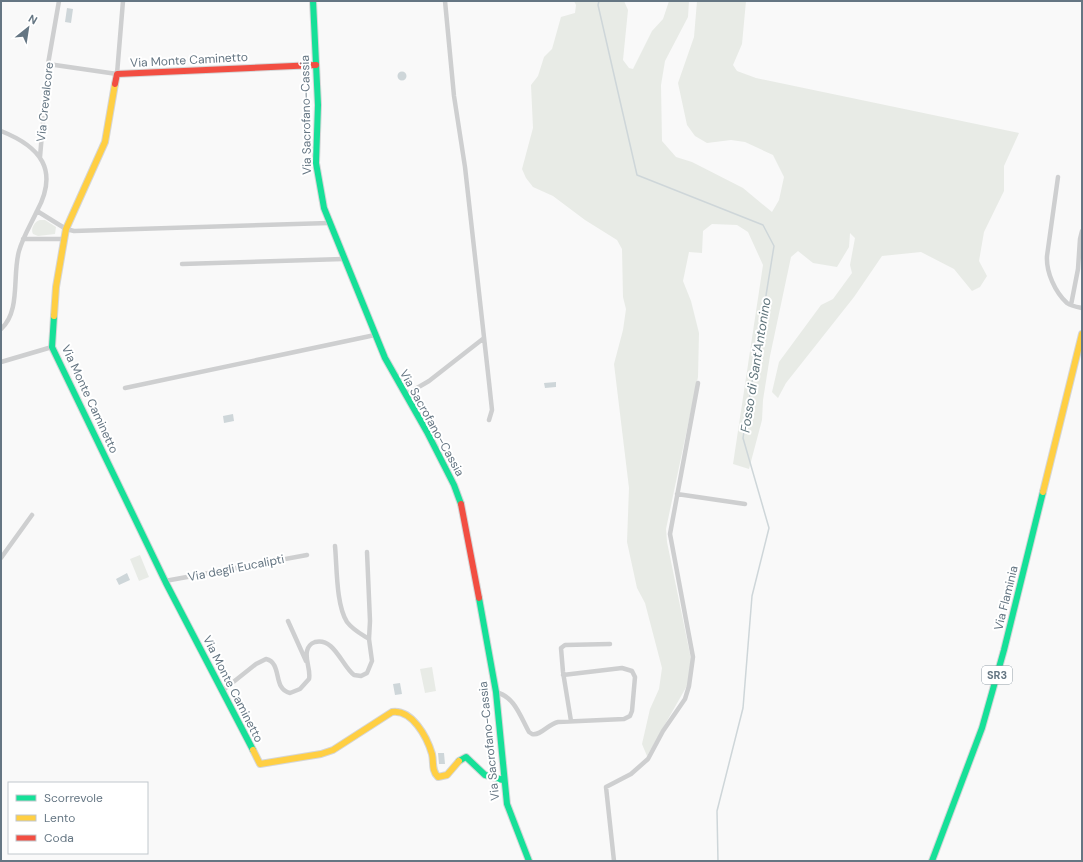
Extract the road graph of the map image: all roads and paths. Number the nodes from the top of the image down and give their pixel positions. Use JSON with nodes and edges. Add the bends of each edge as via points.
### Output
{"nodes":[{"id":1,"x":59,"y":1,"type":"edge"},
{"id":2,"x":123,"y":1,"type":"edge"},
{"id":3,"x":313,"y":1,"type":"edge"},
{"id":4,"x":445,"y":1,"type":"edge"},
{"id":5,"x":48,"y":64,"type":"junction"},
{"id":6,"x":316,"y":65,"type":"junction"},
{"id":7,"x":117,"y":74,"type":"junction"},
{"id":8,"x":1,"y":131,"type":"edge"},
{"id":9,"x":40,"y":157,"type":"junction"},
{"id":10,"x":1058,"y":177,"type":"dead end"},
{"id":11,"x":37,"y":211,"type":"junction"},
{"id":12,"x":329,"y":223,"type":"junction"},
{"id":13,"x":66,"y":229,"type":"junction"},
{"id":14,"x":1082,"y":231,"type":"edge"},
{"id":15,"x":24,"y":239,"type":"junction"},
{"id":16,"x":64,"y":239,"type":"junction"},
{"id":17,"x":343,"y":259,"type":"junction"},
{"id":18,"x":182,"y":264,"type":"dead end"},
{"id":19,"x":1071,"y":305,"type":"junction"},
{"id":20,"x":1082,"y":308,"type":"edge"},
{"id":21,"x":1,"y":329,"type":"edge"},
{"id":22,"x":1082,"y":334,"type":"edge"},
{"id":23,"x":375,"y":335,"type":"junction"},
{"id":24,"x":484,"y":338,"type":"junction"},
{"id":25,"x":52,"y":347,"type":"junction"},
{"id":26,"x":1,"y":362,"type":"edge"},
{"id":27,"x":698,"y":383,"type":"dead end"},
{"id":28,"x":125,"y":388,"type":"dead end"},
{"id":29,"x":405,"y":396,"type":"junction"},
{"id":30,"x":489,"y":420,"type":"dead end"},
{"id":31,"x":677,"y":494,"type":"junction"},
{"id":32,"x":745,"y":504,"type":"dead end"},
{"id":33,"x":32,"y":515,"type":"dead end"},
{"id":34,"x":335,"y":546,"type":"dead end"},
{"id":35,"x":367,"y":552,"type":"dead end"},
{"id":36,"x":307,"y":554,"type":"dead end"},
{"id":37,"x":1,"y":558,"type":"edge"},
{"id":38,"x":165,"y":581,"type":"junction"},
{"id":39,"x":288,"y":622,"type":"dead end"},
{"id":40,"x":369,"y":639,"type":"junction"},
{"id":41,"x":610,"y":644,"type":"dead end"},
{"id":42,"x":307,"y":662,"type":"junction"},
{"id":43,"x":563,"y":675,"type":"junction"},
{"id":44,"x":222,"y":690,"type":"junction"},
{"id":45,"x":496,"y":692,"type":"junction"},
{"id":46,"x":571,"y":721,"type":"junction"},
{"id":47,"x":503,"y":780,"type":"junction"},
{"id":48,"x":529,"y":861,"type":"edge"},
{"id":49,"x":614,"y":861,"type":"edge"},
{"id":50,"x":932,"y":861,"type":"edge"}],
"edges":[{"from":1,"to":5,"type":"street","name":"Via Crevalcore"},
{"from":2,"to":7,"type":"street"},
{"from":3,"to":6,"type":"street","name":"Via Sacrofano-Cassia"},
{"from":4,"to":24,"type":"street"},
{"from":5,"to":7,"type":"street"},
{"from":5,"to":9,"type":"street","name":"Via Crevalcore"},
{"from":6,"to":7,"type":"street","name":"Via Monte Caminetto"},
{"from":6,"to":12,"type":"street","name":"Via Sacrofano-Cassia","via":[[316,163],[319,189]]},
{"from":7,"to":13,"type":"street","name":"Via Monte Caminetto","via":[[105,142]]},
{"from":8,"to":9,"type":"street","name":"Via Crevalcore","via":[[27,144]]},
{"from":9,"to":11,"type":"street","name":"Via Crevalcore","via":[[46,170],[47,182]]},
{"from":10,"to":19,"type":"street","via":[[1047,265],[1054,284]]},
{"from":11,"to":13,"type":"street"},
{"from":11,"to":15,"type":"street","name":"Via Crevalcore"},
{"from":12,"to":13,"type":"street","via":[[74,231]]},
{"from":12,"to":17,"type":"street","name":"Via Sacrofano-Cassia"},
{"from":13,"to":16,"type":"street","name":"Via Monte Caminetto"},
{"from":14,"to":19,"type":"street"},
{"from":15,"to":16,"type":"street"},
{"from":15,"to":21,"type":"street","name":"Via Crevalcore","via":[[18,257],[11,312],[8,322]]},
{"from":16,"to":25,"type":"street","name":"Via Monte Caminetto","via":[[56,287]]},
{"from":17,"to":18,"type":"street"},
{"from":17,"to":23,"type":"street","name":"Via Sacrofano-Cassia"},
{"from":19,"to":20,"type":"street"},
{"from":22,"to":50,"type":"street","name":"Via Flaminia","number":"SR3","via":[[1002,658],[979,735]]},
{"from":23,"to":28,"type":"street"},
{"from":23,"to":29,"type":"street","name":"Via Sacrofano-Cassia"},
{"from":24,"to":29,"type":"street"},
{"from":24,"to":30,"type":"street","via":[[492,408]]},
{"from":25,"to":26,"type":"street"},
{"from":25,"to":38,"type":"street","name":"Via Monte Caminetto"},
{"from":27,"to":31,"type":"street"},
{"from":29,"to":45,"type":"street","name":"Via Sacrofano-Cassia","via":[[454,485],[464,512]]},
{"from":31,"to":32,"type":"street"},
{"from":31,"to":49,"type":"street","via":[[670,541],[693,657],[689,686],[685,699],[648,759],[631,774],[606,787]]},
{"from":33,"to":37,"type":"street"},
{"from":34,"to":40,"type":"street","via":[[345,617],[352,627]]},
{"from":35,"to":40,"type":"street"},
{"from":36,"to":38,"type":"street","name":"Via degli Eucalipti"},
{"from":38,"to":44,"type":"street","name":"Via Monte Caminetto"},
{"from":39,"to":42,"type":"street"},
{"from":40,"to":42,"type":"street","via":[[372,664],[369,671],[363,675],[352,673],[335,651],[321,642],[309,645]]},
{"from":41,"to":43,"type":"street","via":[[562,646],[560,650]]},
{"from":42,"to":44,"type":"street","via":[[309,679],[295,691],[287,692],[281,688],[274,666],[266,659]]},
{"from":43,"to":46,"type":"street"},
{"from":43,"to":46,"type":"street","via":[[622,668],[632,671],[636,677],[632,711],[628,718]]},
{"from":44,"to":47,"type":"street","name":"Via Monte Caminetto","via":[[260,764],[333,750],[397,710],[409,716],[429,746],[434,772],[438,777],[447,775],[462,758],[466,757],[485,775]]},
{"from":45,"to":46,"type":"street","via":[[508,698],[532,734],[538,734],[552,723]]},
{"from":45,"to":47,"type":"street","name":"Via Sacrofano-Cassia","via":[[502,740]]},
{"from":47,"to":48,"type":"street","name":"Via Sacrofano-Cassia","via":[[509,813]]}]}
